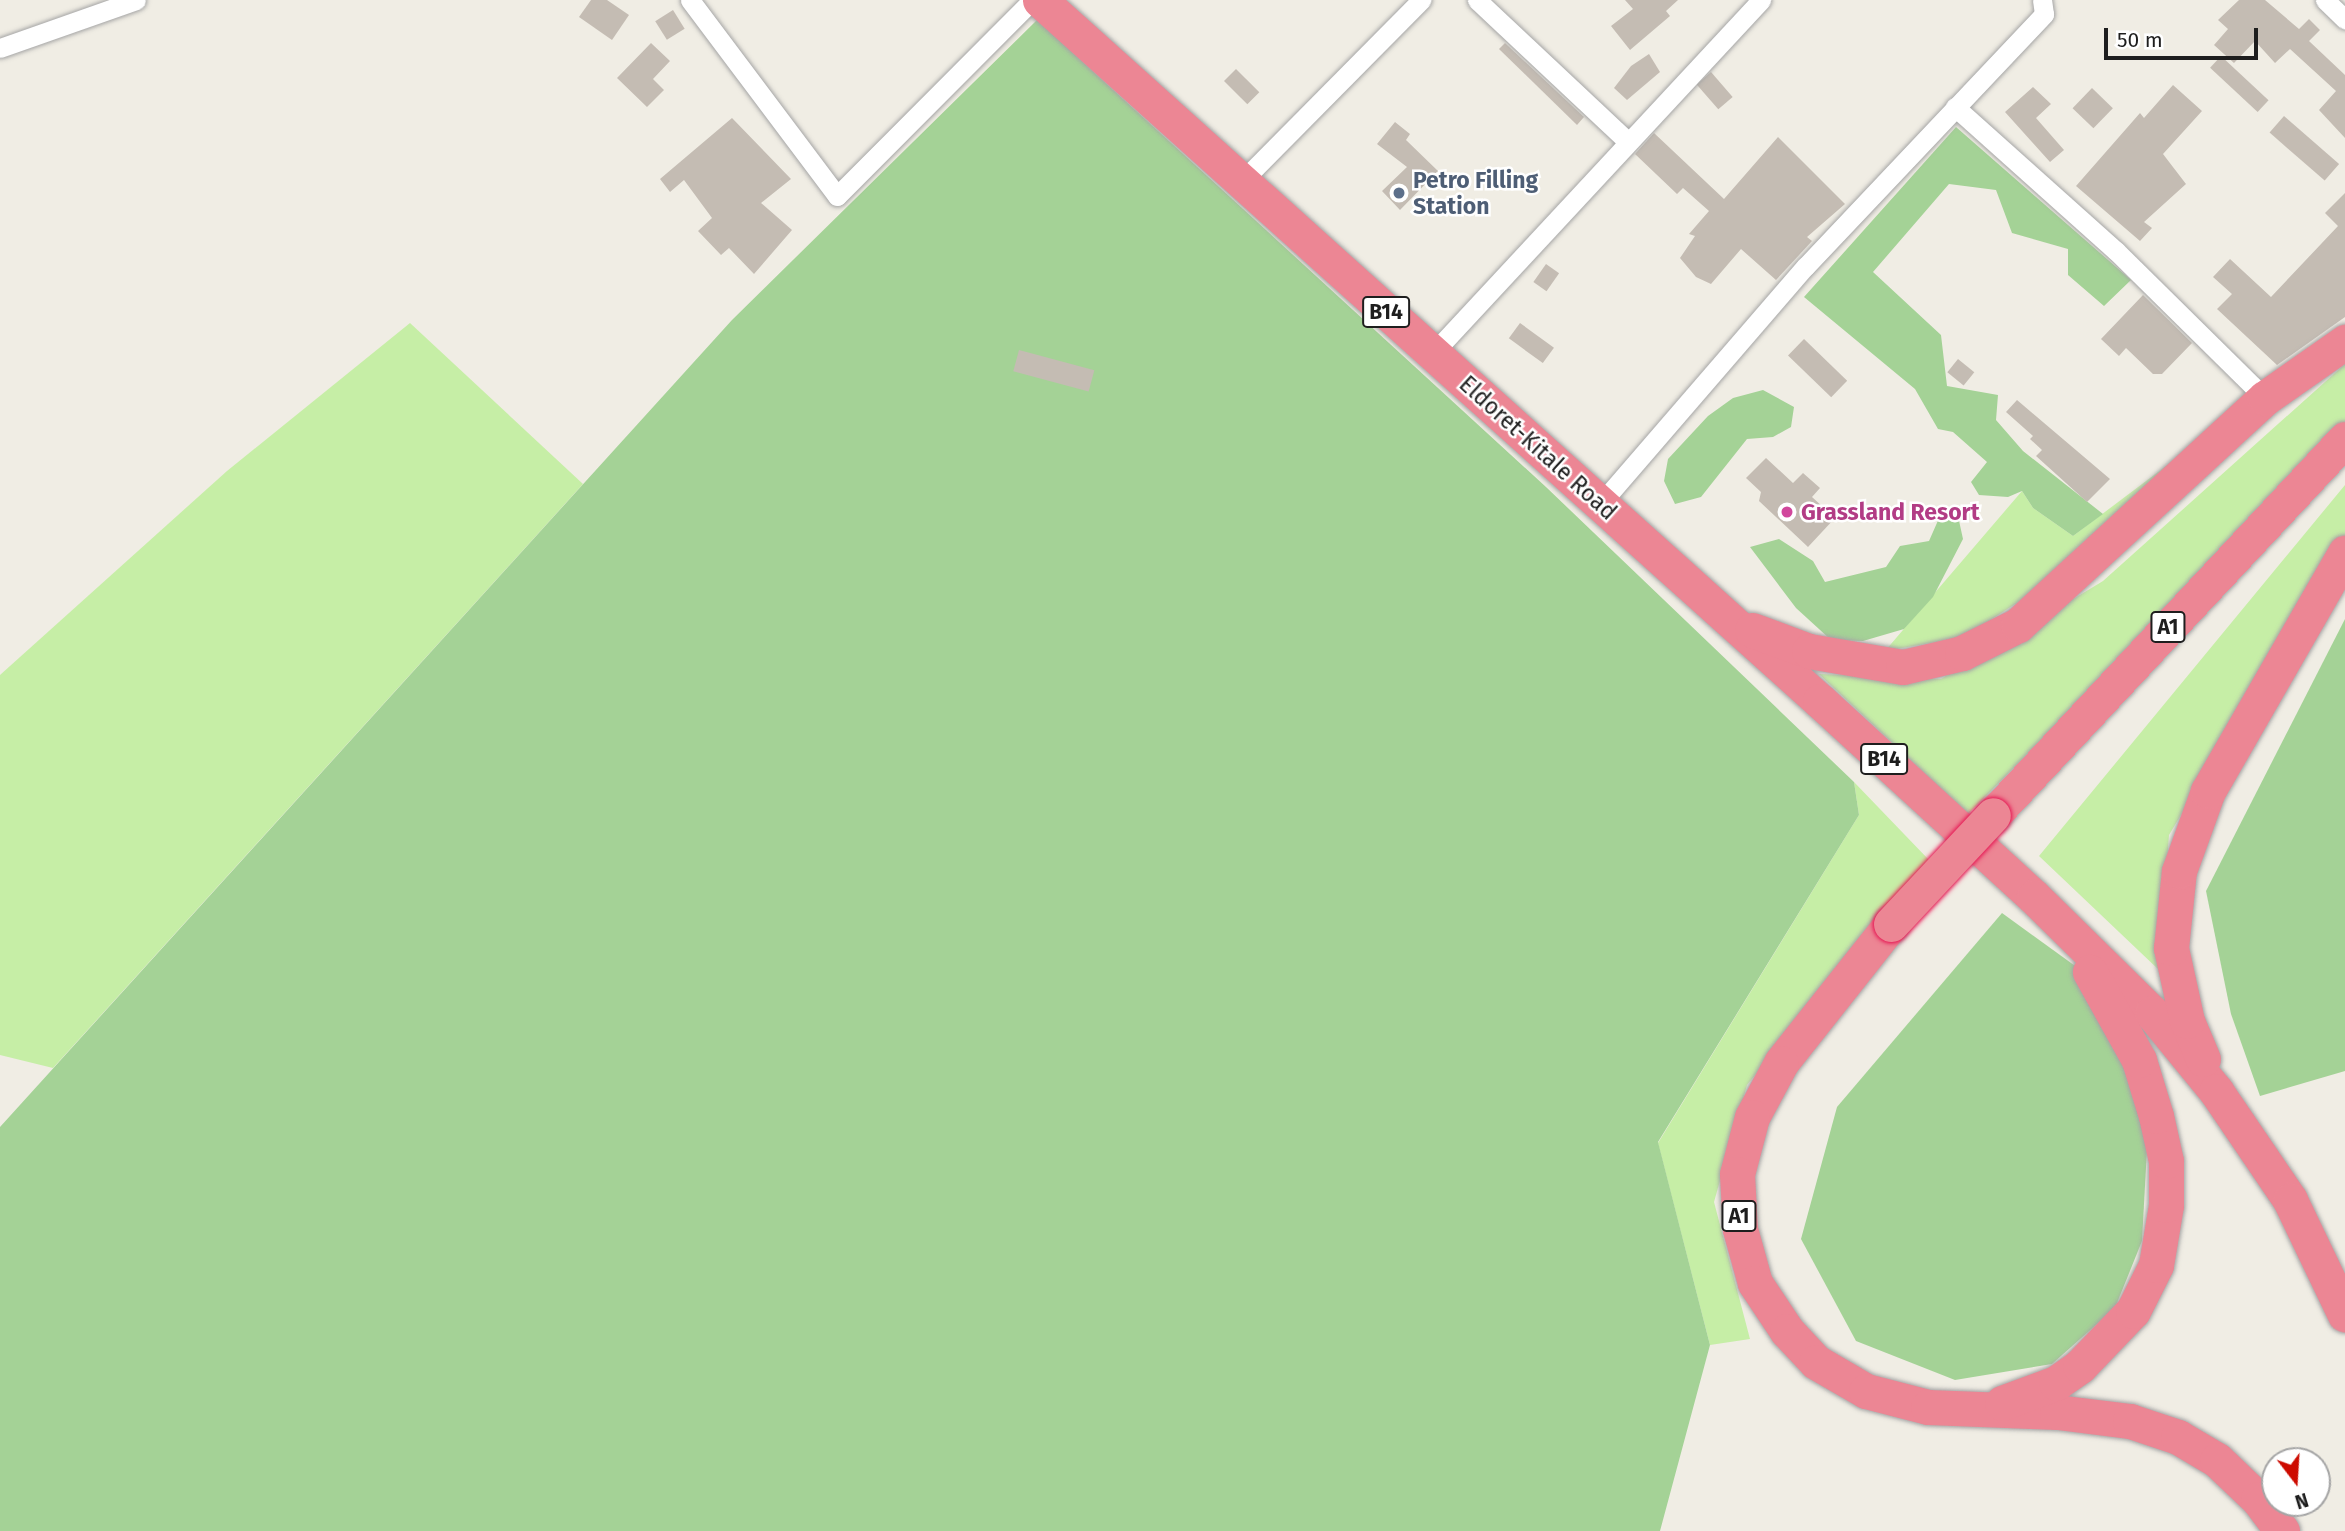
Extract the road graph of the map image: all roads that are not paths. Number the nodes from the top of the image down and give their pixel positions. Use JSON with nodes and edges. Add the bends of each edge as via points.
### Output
{"nodes":[{"id":1,"x":136,"y":0,"type":"edge"},
{"id":2,"x":690,"y":0,"type":"edge"},
{"id":3,"x":1032,"y":0,"type":"edge"},
{"id":4,"x":1040,"y":0,"type":"edge"},
{"id":5,"x":1420,"y":0,"type":"edge"},
{"id":6,"x":1477,"y":0,"type":"edge"},
{"id":7,"x":1761,"y":0,"type":"edge"},
{"id":8,"x":2042,"y":0,"type":"edge"},
{"id":9,"x":2325,"y":0,"type":"edge"},
{"id":10,"x":2345,"y":19,"type":"edge"},
{"id":11,"x":0,"y":48,"type":"edge"},
{"id":12,"x":1955,"y":107,"type":"junction"},
{"id":13,"x":1627,"y":141,"type":"junction"},
{"id":14,"x":1242,"y":181,"type":"junction"},
{"id":15,"x":2345,"y":342,"type":"edge"},
{"id":16,"x":1433,"y":353,"type":"junction"},
{"id":17,"x":2265,"y":398,"type":"junction"},
{"id":18,"x":2345,"y":439,"type":"edge"},
{"id":19,"x":1601,"y":503,"type":"junction"},
{"id":20,"x":2345,"y":553,"type":"edge"},
{"id":21,"x":1732,"y":623,"type":"junction"},
{"id":22,"x":2034,"y":897,"type":"junction"},
{"id":23,"x":2216,"y":1091,"type":"junction"},
{"id":24,"x":2345,"y":1315,"type":"edge"},
{"id":25,"x":1978,"y":1410,"type":"junction"},
{"id":26,"x":2282,"y":1531,"type":"edge"}],
"edges":[{"from":1,"to":11,"type":"street"},
{"from":2,"to":3,"type":"street","via":[[837,196]]},
{"from":4,"to":14,"type":"highway","name":"Eldoret-Kitale Road","number":"B14"},
{"from":5,"to":14,"type":"street"},
{"from":6,"to":13,"type":"street"},
{"from":7,"to":13,"type":"street"},
{"from":8,"to":12,"type":"street","via":[[2044,14]]},
{"from":9,"to":10,"type":"street"},
{"from":12,"to":17,"type":"street","via":[[2116,251]]},
{"from":12,"to":19,"type":"street","via":[[1805,267]]},
{"from":13,"to":16,"type":"street"},
{"from":14,"to":16,"type":"highway","name":"Eldoret-Kitale Road","number":"B14"},
{"from":15,"to":17,"type":"highway"},
{"from":16,"to":19,"type":"highway","name":"Eldoret-Kitale Road","number":"B14"},
{"from":17,"to":21,"type":"highway","via":[[2018,625],[1962,653],[1903,667],[1809,651]]},
{"from":18,"to":25,"type":"highway","number":"A1","bridge":true,"via":[[1891,924],[1781,1063],[1752,1117],[1737,1174],[1740,1229],[1755,1283],[1787,1331],[1816,1362],[1866,1391],[1928,1407]]},
{"from":19,"to":21,"type":"highway","name":"Eldoret-Kitale Road","number":"B14"},
{"from":20,"to":23,"type":"highway","via":[[2208,790],[2179,871],[2171,948],[2187,1021]]},
{"from":21,"to":22,"type":"highway","name":"Eldoret-Kitale Road","number":"B14"},
{"from":22,"to":23,"type":"highway","via":[[2152,1013]]},
{"from":22,"to":25,"type":"highway","number":"A1","via":[[2082,959],[2139,1060],[2166,1161],[2166,1205],[2157,1265],[2133,1311],[2110,1339],[2056,1383]]},
{"from":23,"to":24,"type":"highway","via":[[2290,1200]]},
{"from":25,"to":26,"type":"highway","number":"A1","via":[[2057,1412],[2130,1421],[2178,1437],[2217,1460],[2259,1499]]}]}
